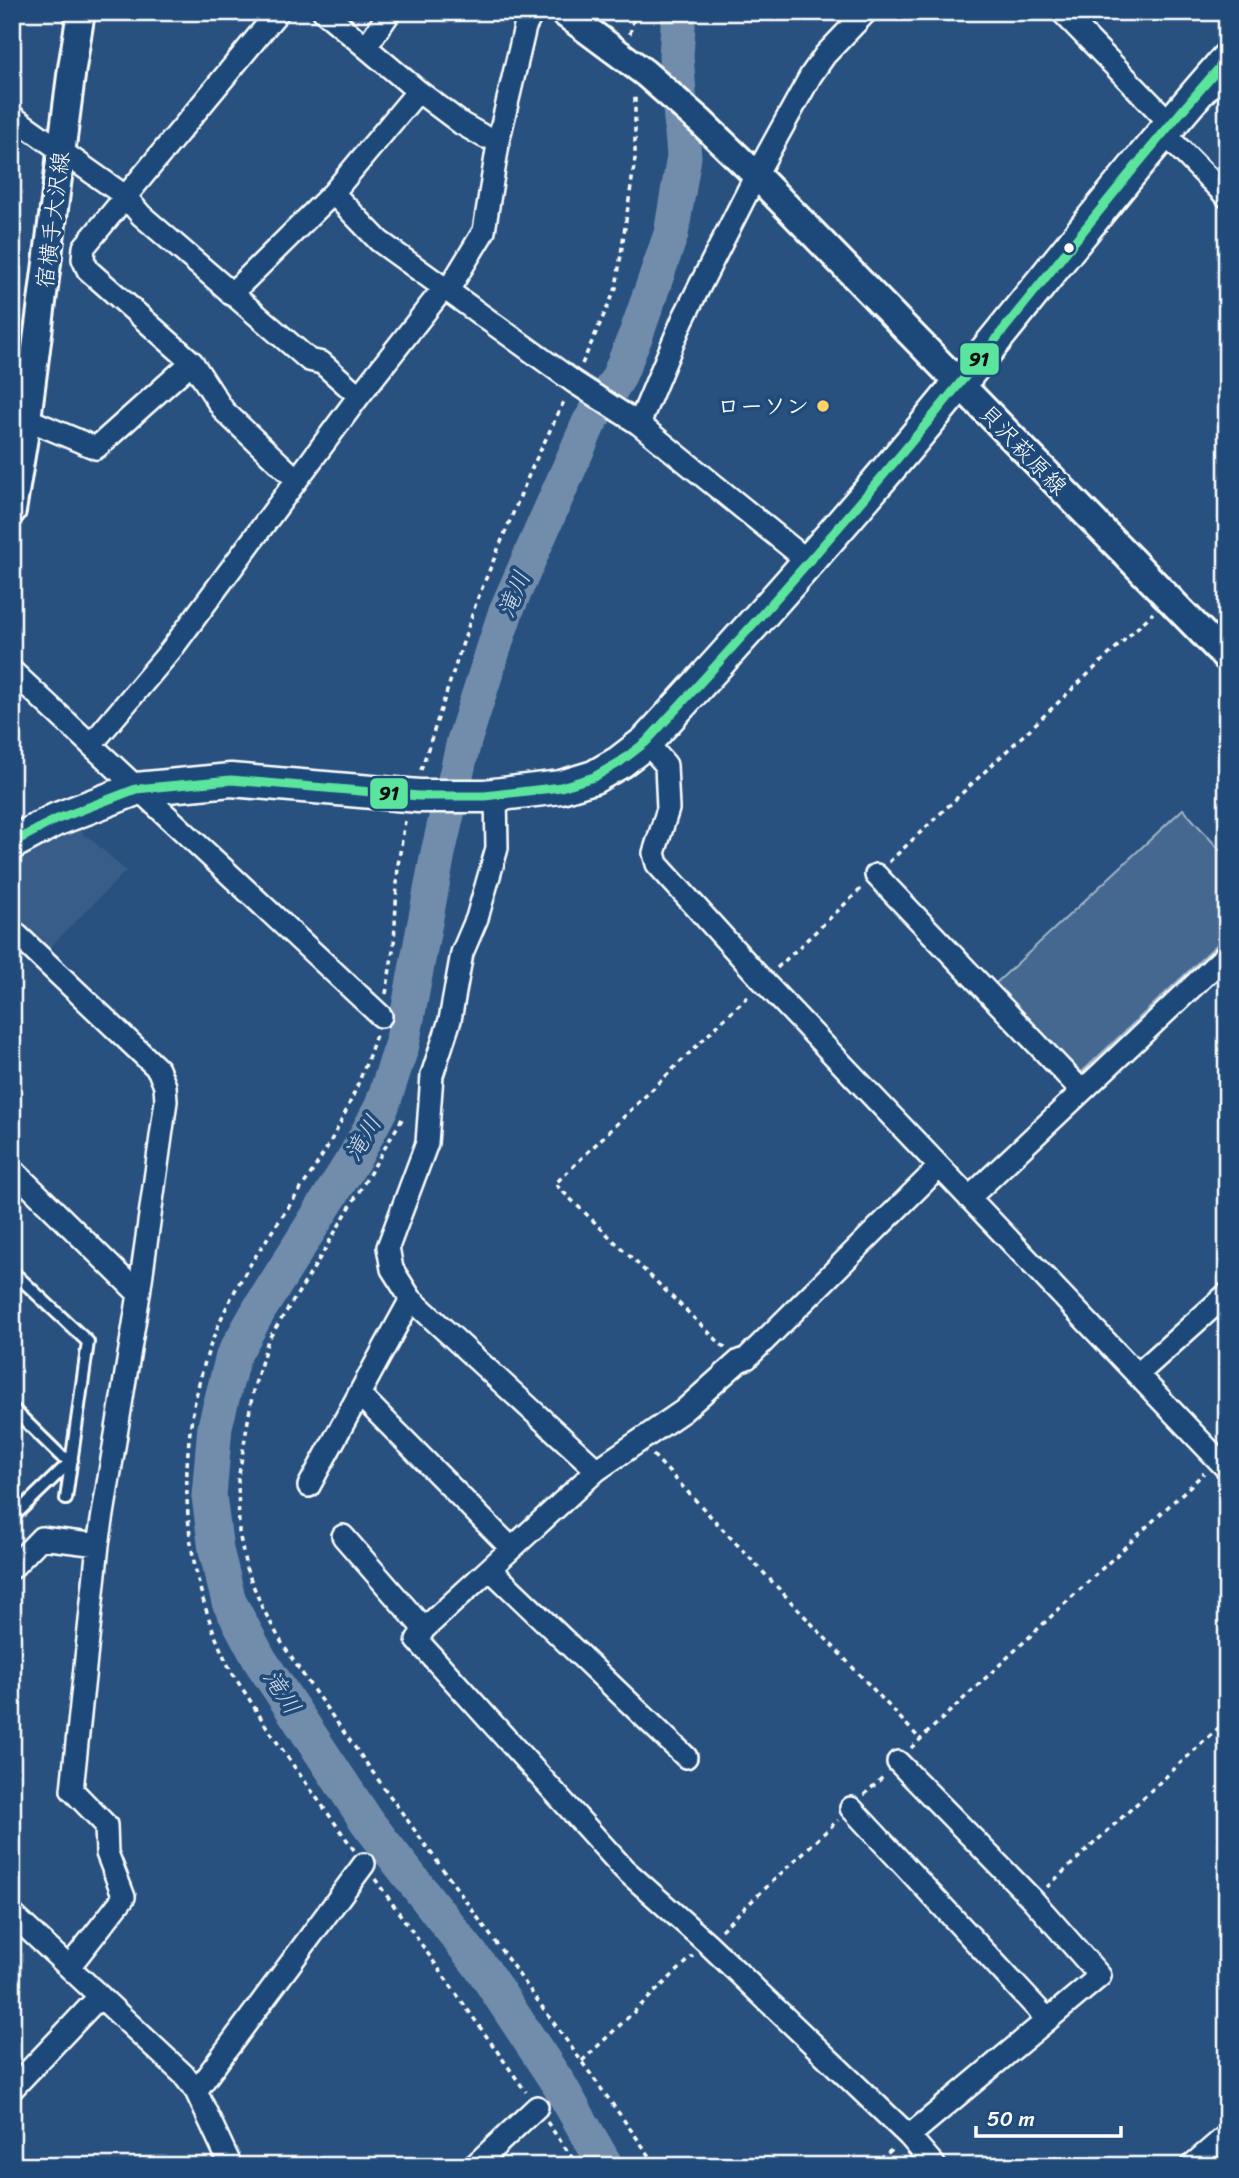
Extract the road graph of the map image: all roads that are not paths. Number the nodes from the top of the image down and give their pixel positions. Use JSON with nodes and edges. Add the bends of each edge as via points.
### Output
{"nodes":[{"id":1,"x":81,"y":12,"type":"edge"},
{"id":2,"x":278,"y":12,"type":"edge"},
{"id":3,"x":324,"y":12,"type":"edge"},
{"id":4,"x":390,"y":12,"type":"edge"},
{"id":5,"x":533,"y":12,"type":"edge"},
{"id":6,"x":563,"y":12,"type":"edge"},
{"id":7,"x":866,"y":12,"type":"edge"},
{"id":8,"x":1062,"y":12,"type":"edge"},
{"id":9,"x":366,"y":47,"type":"junction"},
{"id":10,"x":1227,"y":59,"type":"edge"},
{"id":11,"x":418,"y":91,"type":"junction"},
{"id":12,"x":12,"y":116,"type":"edge"},
{"id":13,"x":1166,"y":127,"type":"junction"},
{"id":14,"x":499,"y":138,"type":"junction"},
{"id":15,"x":62,"y":150,"type":"junction"},
{"id":16,"x":756,"y":175,"type":"junction"},
{"id":17,"x":333,"y":193,"type":"junction"},
{"id":18,"x":125,"y":196,"type":"junction"},
{"id":19,"x":1227,"y":197,"type":"edge"},
{"id":20,"x":445,"y":290,"type":"junction"},
{"id":21,"x":231,"y":294,"type":"junction"},
{"id":22,"x":192,"y":362,"type":"junction"},
{"id":23,"x":959,"y":385,"type":"junction"},
{"id":24,"x":359,"y":396,"type":"junction"},
{"id":25,"x":20,"y":416,"type":"edge"},
{"id":26,"x":635,"y":421,"type":"junction"},
{"id":27,"x":297,"y":480,"type":"junction"},
{"id":28,"x":12,"y":512,"type":"edge"},
{"id":29,"x":809,"y":562,"type":"junction"},
{"id":30,"x":1227,"y":658,"type":"edge"},
{"id":31,"x":12,"y":671,"type":"edge"},
{"id":32,"x":646,"y":742,"type":"junction"},
{"id":33,"x":91,"y":746,"type":"junction"},
{"id":34,"x":136,"y":789,"type":"junction"},
{"id":35,"x":491,"y":795,"type":"junction"},
{"id":36,"x":12,"y":843,"type":"edge"},
{"id":37,"x":876,"y":875,"type":"road end"},
{"id":38,"x":12,"y":929,"type":"edge"},
{"id":39,"x":1227,"y":954,"type":"edge"},
{"id":40,"x":381,"y":1016,"type":"road end"},
{"id":41,"x":1082,"y":1091,"type":"junction"},
{"id":42,"x":939,"y":1167,"type":"junction"},
{"id":43,"x":12,"y":1169,"type":"edge"},
{"id":44,"x":970,"y":1198,"type":"junction"},
{"id":45,"x":12,"y":1271,"type":"edge"},
{"id":46,"x":139,"y":1294,"type":"junction"},
{"id":47,"x":1227,"y":1294,"type":"edge"},
{"id":48,"x":411,"y":1299,"type":"junction"},
{"id":49,"x":1138,"y":1374,"type":"junction"},
{"id":50,"x":359,"y":1394,"type":"junction"},
{"id":51,"x":12,"y":1408,"type":"edge"},
{"id":52,"x":72,"y":1460,"type":"junction"},
{"id":53,"x":1227,"y":1469,"type":"edge"},
{"id":54,"x":597,"y":1470,"type":"junction"},
{"id":55,"x":309,"y":1486,"type":"dead end"},
{"id":56,"x":66,"y":1499,"type":"dead end"},
{"id":57,"x":12,"y":1518,"type":"edge"},
{"id":58,"x":343,"y":1536,"type":"dead end"},
{"id":59,"x":98,"y":1545,"type":"junction"},
{"id":60,"x":510,"y":1547,"type":"junction"},
{"id":61,"x":12,"y":1568,"type":"edge"},
{"id":62,"x":490,"y":1569,"type":"junction"},
{"id":63,"x":424,"y":1629,"type":"junction"},
{"id":64,"x":686,"y":1757,"type":"dead end"},
{"id":65,"x":898,"y":1762,"type":"dead end"},
{"id":66,"x":851,"y":1808,"type":"dead end"},
{"id":67,"x":364,"y":1864,"type":"road end"},
{"id":68,"x":12,"y":1914,"type":"edge"},
{"id":69,"x":69,"y":1967,"type":"junction"},
{"id":70,"x":100,"y":1996,"type":"junction"},
{"id":71,"x":1047,"y":2019,"type":"junction"},
{"id":72,"x":12,"y":2089,"type":"edge"},
{"id":73,"x":196,"y":2091,"type":"junction"},
{"id":74,"x":537,"y":2107,"type":"road end"},
{"id":75,"x":1227,"y":2135,"type":"edge"},
{"id":76,"x":909,"y":2136,"type":"junction"},
{"id":77,"x":231,"y":2166,"type":"edge"},
{"id":78,"x":474,"y":2166,"type":"edge"},
{"id":79,"x":935,"y":2166,"type":"edge"},
{"id":80,"x":1191,"y":2166,"type":"edge"}],
"edges":[{"from":1,"to":15,"type":"street","name":"宿横手大沢線"},
{"from":2,"to":18,"type":"street"},
{"from":3,"to":9,"type":"street"},
{"from":4,"to":9,"type":"street"},
{"from":5,"to":14,"type":"street","via":[[525,27]]},
{"from":6,"to":16,"type":"street","name":"貝沢萩原線","via":[[636,67]]},
{"from":7,"to":16,"type":"street","via":[[818,65]]},
{"from":8,"to":13,"type":"street"},
{"from":9,"to":11,"type":"street"},
{"from":10,"to":13,"type":"main road"},
{"from":11,"to":14,"type":"street","via":[[462,124],[485,137]]},
{"from":11,"to":17,"type":"street"},
{"from":12,"to":15,"type":"street"},
{"from":13,"to":19,"type":"street"},
{"from":13,"to":23,"type":"main road"},
{"from":14,"to":20,"type":"street","via":[[484,231]]},
{"from":15,"to":18,"type":"street"},
{"from":15,"to":25,"type":"street","name":"宿横手大沢線"},
{"from":16,"to":23,"type":"street","name":"貝沢萩原線"},
{"from":16,"to":26,"type":"street"},
{"from":17,"to":20,"type":"street","via":[[379,242]]},
{"from":17,"to":21,"type":"street"},
{"from":18,"to":21,"type":"street"},
{"from":18,"to":22,"type":"street","via":[[83,247],[83,260],[88,271]]},
{"from":20,"to":24,"type":"street"},
{"from":20,"to":26,"type":"street"},
{"from":21,"to":24,"type":"street"},
{"from":22,"to":25,"type":"street","via":[[96,448]]},
{"from":22,"to":27,"type":"street","via":[[223,411]]},
{"from":23,"to":29,"type":"main road"},
{"from":23,"to":30,"type":"street","name":"貝沢萩原線"},
{"from":24,"to":27,"type":"street"},
{"from":25,"to":28,"type":"street","name":"宿横手大沢線"},
{"from":26,"to":29,"type":"street"},
{"from":27,"to":33,"type":"street","via":[[171,650]]},
{"from":29,"to":32,"type":"main road"},
{"from":31,"to":33,"type":"street"},
{"from":32,"to":35,"type":"main road","via":[[594,777],[561,787]]},
{"from":32,"to":42,"type":"street","via":[[666,765],[668,809],[654,853],[657,864]]},
{"from":33,"to":34,"type":"street"},
{"from":34,"to":35,"type":"main road","via":[[231,780],[416,796]]},
{"from":34,"to":36,"type":"main road","via":[[55,820]]},
{"from":34,"to":40,"type":"street"},
{"from":35,"to":48,"type":"street","via":[[497,848],[462,953],[450,1020],[432,1075],[427,1143],[388,1247],[391,1269]]},
{"from":37,"to":41,"type":"street"},
{"from":38,"to":46,"type":"street","via":[[158,1069],[165,1086]]},
{"from":39,"to":41,"type":"street"},
{"from":41,"to":44,"type":"street"},
{"from":42,"to":44,"type":"street"},
{"from":42,"to":54,"type":"street","via":[[747,1358],[683,1411]]},
{"from":43,"to":46,"type":"street"},
{"from":44,"to":49,"type":"street"},
{"from":45,"to":52,"type":"lane","via":[[89,1342]]},
{"from":46,"to":59,"type":"street"},
{"from":47,"to":49,"type":"street"},
{"from":48,"to":50,"type":"street"},
{"from":48,"to":54,"type":"street"},
{"from":49,"to":53,"type":"street"},
{"from":50,"to":55,"type":"street"},
{"from":50,"to":60,"type":"street"},
{"from":51,"to":52,"type":"lane","via":[[61,1456]]},
{"from":52,"to":56,"type":"lane"},
{"from":52,"to":57,"type":"lane"},
{"from":54,"to":60,"type":"street"},
{"from":58,"to":63,"type":"street"},
{"from":59,"to":61,"type":"street","via":[[41,1538]]},
{"from":59,"to":69,"type":"street","via":[[72,1790],[106,1825],[107,1853],[124,1897]]},
{"from":60,"to":62,"type":"street"},
{"from":62,"to":63,"type":"street"},
{"from":62,"to":64,"type":"street"},
{"from":63,"to":76,"type":"street","via":[[417,1640],[624,1869]]},
{"from":65,"to":71,"type":"street","via":[[1100,1976]]},
{"from":66,"to":71,"type":"street"},
{"from":67,"to":73,"type":"street"},
{"from":68,"to":69,"type":"street"},
{"from":69,"to":70,"type":"street"},
{"from":70,"to":72,"type":"street"},
{"from":70,"to":73,"type":"street"},
{"from":71,"to":76,"type":"street"},
{"from":73,"to":77,"type":"street"},
{"from":74,"to":78,"type":"street"},
{"from":75,"to":80,"type":"street"},
{"from":76,"to":79,"type":"street"}]}
